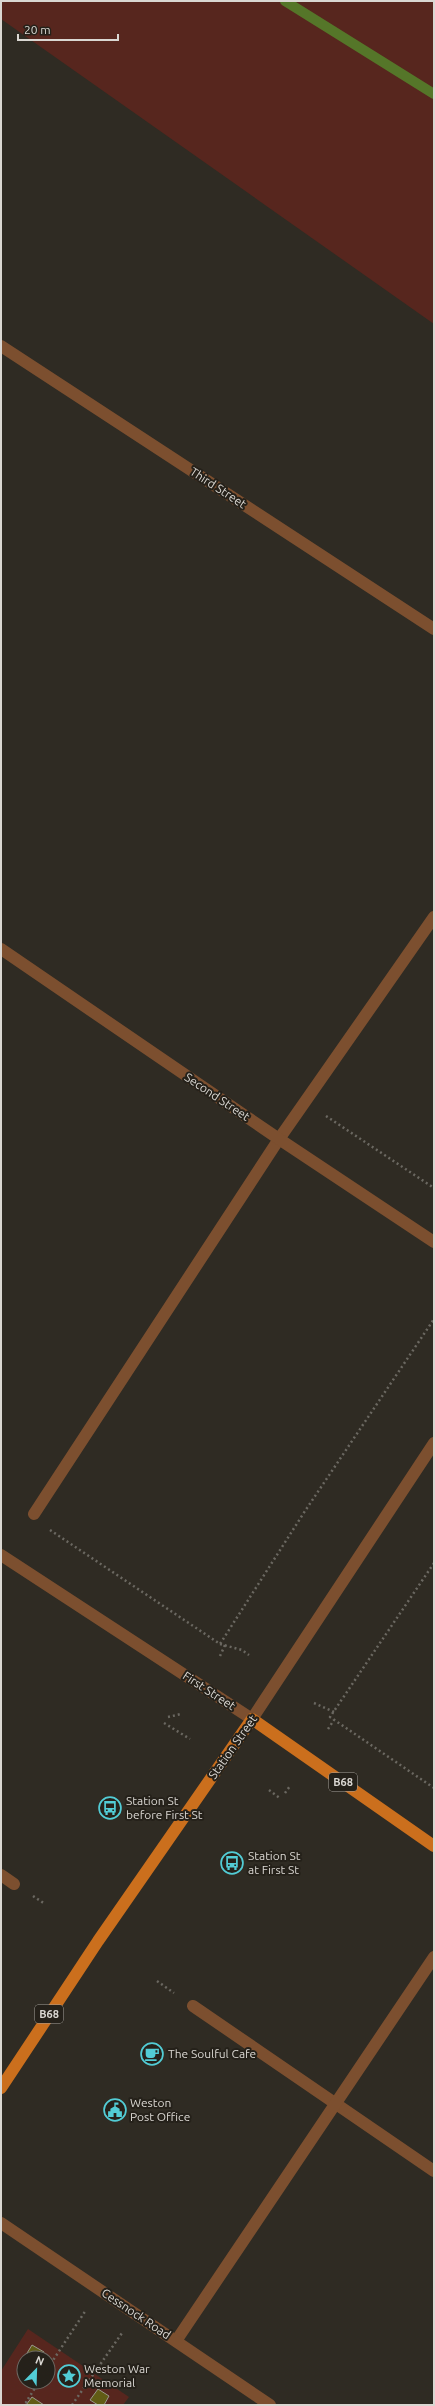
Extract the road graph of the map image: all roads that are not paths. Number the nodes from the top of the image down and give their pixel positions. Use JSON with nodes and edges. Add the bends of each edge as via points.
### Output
{"nodes":[{"id":1,"x":1,"y":346,"type":"edge"},
{"id":2,"x":434,"y":630,"type":"edge"},
{"id":3,"x":434,"y":917,"type":"edge"},
{"id":4,"x":1,"y":950,"type":"edge"},
{"id":5,"x":279,"y":1139,"type":"junction"},
{"id":6,"x":434,"y":1242,"type":"edge"},
{"id":7,"x":434,"y":1443,"type":"edge"},
{"id":8,"x":34,"y":1514,"type":"dead end"},
{"id":9,"x":2,"y":1559,"type":"edge"},
{"id":10,"x":252,"y":1719,"type":"junction"},
{"id":11,"x":434,"y":1846,"type":"edge"},
{"id":12,"x":1,"y":1875,"type":"edge"},
{"id":13,"x":14,"y":1884,"type":"dead end"},
{"id":14,"x":434,"y":1957,"type":"edge"},
{"id":15,"x":193,"y":2006,"type":"dead end"},
{"id":16,"x":1,"y":2088,"type":"edge"},
{"id":17,"x":335,"y":2104,"type":"junction"},
{"id":18,"x":434,"y":2171,"type":"edge"},
{"id":19,"x":1,"y":2223,"type":"edge"},
{"id":20,"x":176,"y":2341,"type":"junction"},
{"id":21,"x":270,"y":2405,"type":"edge"}],
"edges":[{"from":1,"to":2,"type":"street","name":"Third Street"},
{"from":3,"to":5,"type":"street"},
{"from":4,"to":5,"type":"street","name":"Second Street"},
{"from":5,"to":6,"type":"street","name":"Second Street"},
{"from":5,"to":8,"type":"street"},
{"from":7,"to":10,"type":"street","name":"Station Street"},
{"from":9,"to":10,"type":"street","name":"First Street"},
{"from":10,"to":11,"type":"main road","name":"First Street","number":"B68"},
{"from":10,"to":16,"type":"main road","name":"Station Street","number":"B68","via":[[98,1941]]},
{"from":12,"to":13,"type":"street"},
{"from":14,"to":17,"type":"street"},
{"from":15,"to":17,"type":"street"},
{"from":17,"to":18,"type":"street"},
{"from":17,"to":20,"type":"street"},
{"from":19,"to":20,"type":"street","name":"Cessnock Road"},
{"from":20,"to":21,"type":"street","name":"Cessnock Road"}]}
